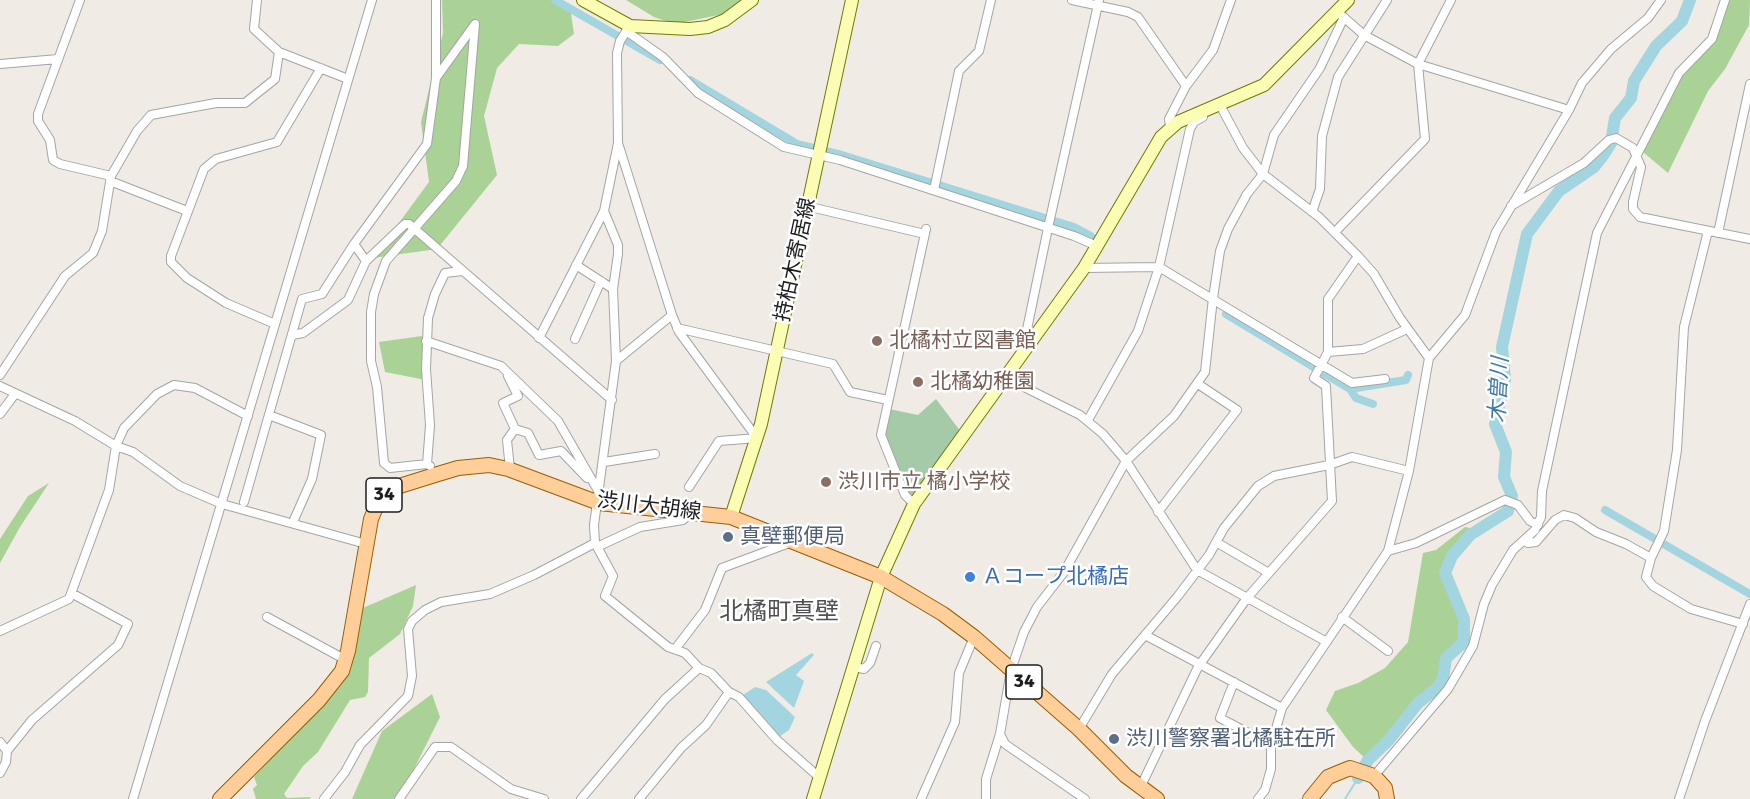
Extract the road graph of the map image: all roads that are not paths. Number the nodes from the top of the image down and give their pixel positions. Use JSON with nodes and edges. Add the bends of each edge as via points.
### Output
{"nodes":[{"id":1,"x":257,"y":0,"type":"edge"},
{"id":2,"x":372,"y":0,"type":"edge"},
{"id":3,"x":435,"y":0,"type":"edge"},
{"id":4,"x":583,"y":0,"type":"edge"},
{"id":5,"x":752,"y":0,"type":"edge"},
{"id":6,"x":852,"y":0,"type":"edge"},
{"id":7,"x":991,"y":0,"type":"edge"},
{"id":8,"x":1072,"y":0,"type":"edge"},
{"id":9,"x":1231,"y":0,"type":"edge"},
{"id":10,"x":1348,"y":0,"type":"edge"},
{"id":11,"x":1387,"y":0,"type":"edge"},
{"id":12,"x":1451,"y":0,"type":"edge"},
{"id":13,"x":1661,"y":0,"type":"edge"},
{"id":14,"x":1725,"y":0,"type":"edge"},
{"id":15,"x":77,"y":1,"type":"edge"},
{"id":16,"x":1098,"y":3,"type":"edge"},
{"id":17,"x":1340,"y":15,"type":"junction"},
{"id":18,"x":625,"y":33,"type":"junction"},
{"id":19,"x":1364,"y":35,"type":"junction"},
{"id":20,"x":279,"y":52,"type":"junction"},
{"id":21,"x":58,"y":59,"type":"junction"},
{"id":22,"x":0,"y":64,"type":"edge"},
{"id":23,"x":1418,"y":64,"type":"junction"},
{"id":24,"x":321,"y":68,"type":"junction"},
{"id":25,"x":436,"y":78,"type":"junction"},
{"id":26,"x":348,"y":79,"type":"junction"},
{"id":27,"x":1750,"y":84,"type":"edge"},
{"id":28,"x":1186,"y":86,"type":"junction"},
{"id":29,"x":1221,"y":107,"type":"junction"},
{"id":30,"x":1569,"y":110,"type":"junction"},
{"id":31,"x":1170,"y":127,"type":"junction"},
{"id":32,"x":618,"y":143,"type":"junction"},
{"id":33,"x":818,"y":151,"type":"junction"},
{"id":34,"x":1638,"y":156,"type":"junction"},
{"id":35,"x":1263,"y":174,"type":"junction"},
{"id":36,"x":111,"y":178,"type":"junction"},
{"id":37,"x":934,"y":189,"type":"junction"},
{"id":38,"x":806,"y":206,"type":"junction"},
{"id":39,"x":1509,"y":208,"type":"junction"},
{"id":40,"x":187,"y":211,"type":"junction"},
{"id":41,"x":603,"y":211,"type":"junction"},
{"id":42,"x":1312,"y":212,"type":"junction"},
{"id":43,"x":414,"y":227,"type":"junction"},
{"id":44,"x":1048,"y":227,"type":"junction"},
{"id":45,"x":1708,"y":231,"type":"junction"},
{"id":46,"x":1335,"y":232,"type":"junction"},
{"id":47,"x":1718,"y":233,"type":"junction"},
{"id":48,"x":1750,"y":239,"type":"edge"},
{"id":49,"x":354,"y":244,"type":"junction"},
{"id":50,"x":1097,"y":246,"type":"junction"},
{"id":51,"x":1358,"y":256,"type":"junction"},
{"id":52,"x":366,"y":261,"type":"junction"},
{"id":53,"x":576,"y":265,"type":"junction"},
{"id":54,"x":1159,"y":267,"type":"junction"},
{"id":55,"x":1084,"y":268,"type":"junction"},
{"id":56,"x":462,"y":271,"type":"junction"},
{"id":57,"x":601,"y":281,"type":"junction"},
{"id":58,"x":613,"y":289,"type":"junction"},
{"id":59,"x":1213,"y":298,"type":"junction"},
{"id":60,"x":672,"y":315,"type":"junction"},
{"id":61,"x":275,"y":324,"type":"junction"},
{"id":62,"x":677,"y":328,"type":"junction"},
{"id":63,"x":1407,"y":329,"type":"junction"},
{"id":64,"x":292,"y":336,"type":"junction"},
{"id":65,"x":539,"y":338,"type":"junction"},
{"id":66,"x":575,"y":339,"type":"dead end"},
{"id":67,"x":426,"y":341,"type":"junction"},
{"id":68,"x":1026,"y":351,"type":"junction"},
{"id":69,"x":777,"y":352,"type":"junction"},
{"id":70,"x":1328,"y":352,"type":"junction"},
{"id":71,"x":1429,"y":358,"type":"junction"},
{"id":72,"x":616,"y":361,"type":"junction"},
{"id":73,"x":1322,"y":366,"type":"junction"},
{"id":74,"x":506,"y":370,"type":"junction"},
{"id":75,"x":0,"y":375,"type":"edge"},
{"id":76,"x":1006,"y":378,"type":"junction"},
{"id":77,"x":1385,"y":379,"type":"dead end"},
{"id":78,"x":1198,"y":384,"type":"junction"},
{"id":79,"x":0,"y":386,"type":"edge"},
{"id":80,"x":15,"y":394,"type":"junction"},
{"id":81,"x":612,"y":400,"type":"junction"},
{"id":82,"x":888,"y":400,"type":"junction"},
{"id":83,"x":0,"y":414,"type":"edge"},
{"id":84,"x":269,"y":415,"type":"junction"},
{"id":85,"x":248,"y":416,"type":"junction"},
{"id":86,"x":1088,"y":420,"type":"junction"},
{"id":87,"x":515,"y":429,"type":"junction"},
{"id":88,"x":758,"y":438,"type":"junction"},
{"id":89,"x":116,"y":446,"type":"junction"},
{"id":90,"x":655,"y":454,"type":"dead end"},
{"id":91,"x":1126,"y":461,"type":"junction"},
{"id":92,"x":604,"y":462,"type":"junction"},
{"id":93,"x":427,"y":464,"type":"junction"},
{"id":94,"x":1329,"y":465,"type":"junction"},
{"id":95,"x":510,"y":470,"type":"junction"},
{"id":96,"x":1409,"y":471,"type":"junction"},
{"id":97,"x":438,"y":474,"type":"junction"},
{"id":98,"x":590,"y":477,"type":"junction"},
{"id":99,"x":689,"y":487,"type":"dead end"},
{"id":100,"x":599,"y":499,"type":"junction"},
{"id":101,"x":244,"y":502,"type":"dead end"},
{"id":102,"x":222,"y":504,"type":"junction"},
{"id":103,"x":914,"y":504,"type":"junction"},
{"id":104,"x":1158,"y":512,"type":"junction"},
{"id":105,"x":690,"y":513,"type":"junction"},
{"id":106,"x":731,"y":517,"type":"junction"},
{"id":107,"x":293,"y":522,"type":"junction"},
{"id":108,"x":1538,"y":525,"type":"junction"},
{"id":109,"x":1525,"y":539,"type":"junction"},
{"id":110,"x":792,"y":542,"type":"junction"},
{"id":111,"x":1216,"y":542,"type":"junction"},
{"id":112,"x":366,"y":544,"type":"junction"},
{"id":113,"x":596,"y":545,"type":"junction"},
{"id":114,"x":1388,"y":551,"type":"junction"},
{"id":115,"x":1651,"y":558,"type":"junction"},
{"id":116,"x":1197,"y":570,"type":"junction"},
{"id":117,"x":1269,"y":573,"type":"junction"},
{"id":118,"x":881,"y":577,"type":"junction"},
{"id":119,"x":73,"y":594,"type":"junction"},
{"id":120,"x":1247,"y":598,"type":"junction"},
{"id":121,"x":1750,"y":604,"type":"edge"},
{"id":122,"x":267,"y":617,"type":"dead end"},
{"id":123,"x":1342,"y":617,"type":"junction"},
{"id":124,"x":1743,"y":624,"type":"junction"},
{"id":125,"x":0,"y":631,"type":"edge"},
{"id":126,"x":1145,"y":635,"type":"junction"},
{"id":127,"x":974,"y":637,"type":"junction"},
{"id":128,"x":1325,"y":641,"type":"junction"},
{"id":129,"x":876,"y":646,"type":"dead end"},
{"id":130,"x":676,"y":648,"type":"junction"},
{"id":131,"x":1388,"y":651,"type":"dead end"},
{"id":132,"x":346,"y":660,"type":"junction"},
{"id":133,"x":1200,"y":664,"type":"junction"},
{"id":134,"x":855,"y":667,"type":"junction"},
{"id":135,"x":699,"y":668,"type":"junction"},
{"id":136,"x":1011,"y":670,"type":"junction"},
{"id":137,"x":1234,"y":682,"type":"junction"},
{"id":138,"x":729,"y":692,"type":"junction"},
{"id":139,"x":1282,"y":708,"type":"junction"},
{"id":140,"x":1079,"y":729,"type":"junction"},
{"id":141,"x":1000,"y":734,"type":"junction"},
{"id":142,"x":0,"y":742,"type":"edge"},
{"id":143,"x":1271,"y":745,"type":"junction"},
{"id":144,"x":7,"y":751,"type":"junction"},
{"id":145,"x":0,"y":773,"type":"edge"},
{"id":146,"x":1371,"y":775,"type":"junction"},
{"id":147,"x":820,"y":778,"type":"junction"},
{"id":148,"x":1141,"y":786,"type":"junction"},
{"id":149,"x":133,"y":799,"type":"edge"},
{"id":150,"x":220,"y":799,"type":"edge"},
{"id":151,"x":324,"y":799,"type":"edge"},
{"id":152,"x":399,"y":799,"type":"edge"},
{"id":153,"x":544,"y":799,"type":"edge"},
{"id":154,"x":581,"y":799,"type":"edge"},
{"id":155,"x":639,"y":799,"type":"edge"},
{"id":156,"x":813,"y":799,"type":"edge"},
{"id":157,"x":921,"y":799,"type":"edge"},
{"id":158,"x":986,"y":799,"type":"edge"},
{"id":159,"x":1085,"y":799,"type":"edge"},
{"id":160,"x":1157,"y":799,"type":"edge"},
{"id":161,"x":1258,"y":799,"type":"edge"},
{"id":162,"x":1310,"y":799,"type":"edge"},
{"id":163,"x":1387,"y":799,"type":"edge"},
{"id":164,"x":1679,"y":799,"type":"edge"}],
"edges":[{"from":1,"to":20,"type":"street","via":[[254,30]]},
{"from":2,"to":26,"type":"street"},
{"from":3,"to":25,"type":"street"},
{"from":4,"to":18,"type":"street"},
{"from":5,"to":18,"type":"street","via":[[708,27]]},
{"from":6,"to":33,"type":"street","name":"持柏木寄居線"},
{"from":7,"to":37,"type":"street","via":[[979,51],[959,71]]},
{"from":8,"to":16,"type":"street"},
{"from":9,"to":28,"type":"street","via":[[1213,50]]},
{"from":10,"to":17,"type":"street"},
{"from":11,"to":19,"type":"street"},
{"from":12,"to":23,"type":"street"},
{"from":13,"to":30,"type":"street","via":[[1648,18],[1591,69]]},
{"from":14,"to":34,"type":"street","via":[[1712,39],[1679,73]]},
{"from":15,"to":21,"type":"street"},
{"from":16,"to":28,"type":"street","via":[[1138,17]]},
{"from":16,"to":44,"type":"street"},
{"from":17,"to":19,"type":"street"},
{"from":17,"to":29,"type":"street","via":[[1264,85]]},
{"from":17,"to":35,"type":"street","via":[[1320,68],[1274,135]]},
{"from":18,"to":32,"type":"street","via":[[617,53]]},
{"from":18,"to":33,"type":"street","via":[[663,57],[698,93],[778,144]]},
{"from":19,"to":23,"type":"street"},
{"from":19,"to":42,"type":"street","via":[[1338,77],[1322,136],[1320,189]]},
{"from":20,"to":24,"type":"street"},
{"from":20,"to":36,"type":"street","via":[[275,79],[245,103],[216,103],[151,115],[137,131]]},
{"from":21,"to":22,"type":"street"},
{"from":21,"to":36,"type":"street","via":[[38,114],[41,128],[50,140],[53,160]]},
{"from":23,"to":30,"type":"street"},
{"from":23,"to":46,"type":"street","via":[[1425,139]]},
{"from":24,"to":26,"type":"street"},
{"from":24,"to":40,"type":"street","via":[[277,142],[210,162]]},
{"from":25,"to":43,"type":"street","via":[[475,24],[463,166],[456,181]]},
{"from":25,"to":49,"type":"street","via":[[427,144]]},
{"from":26,"to":61,"type":"street"},
{"from":27,"to":47,"type":"street"},
{"from":28,"to":31,"type":"street","via":[[1169,119]]},
{"from":29,"to":31,"type":"street"},
{"from":29,"to":35,"type":"street","via":[[1243,148]]},
{"from":29,"to":54,"type":"street","via":[[1198,119],[1190,129]]},
{"from":30,"to":39,"type":"street"},
{"from":31,"to":50,"type":"street"},
{"from":32,"to":41,"type":"street"},
{"from":32,"to":60,"type":"street"},
{"from":33,"to":37,"type":"street"},
{"from":33,"to":38,"type":"street","name":"持柏木寄居線"},
{"from":34,"to":39,"type":"street","via":[[1623,140],[1609,140],[1584,163]]},
{"from":34,"to":45,"type":"street","via":[[1641,167],[1633,209],[1640,217]]},
{"from":34,"to":108,"type":"street","via":[[1597,233]]},
{"from":35,"to":42,"type":"street"},
{"from":35,"to":59,"type":"street","via":[[1228,229],[1220,251]]},
{"from":36,"to":40,"type":"street"},
{"from":36,"to":75,"type":"street","via":[[98,244],[90,258],[65,276]]},
{"from":37,"to":44,"type":"street"},
{"from":38,"to":69,"type":"street","name":"持柏木寄居線"},
{"from":38,"to":82,"type":"street","via":[[925,231]]},
{"from":39,"to":71,"type":"street","via":[[1465,315]]},
{"from":40,"to":61,"type":"street","via":[[171,262],[187,278],[226,303]]},
{"from":41,"to":53,"type":"street"},
{"from":41,"to":58,"type":"street","via":[[618,245]]},
{"from":42,"to":46,"type":"street"},
{"from":43,"to":52,"type":"street","via":[[405,224]]},
{"from":43,"to":56,"type":"street"},
{"from":43,"to":93,"type":"street","via":[[386,261],[379,276],[371,312],[371,362],[384,464],[390,468]]},
{"from":44,"to":50,"type":"street"},
{"from":44,"to":68,"type":"street"},
{"from":45,"to":47,"type":"street"},
{"from":45,"to":115,"type":"street","via":[[1684,327],[1677,450],[1665,531]]},
{"from":46,"to":51,"type":"street"},
{"from":47,"to":48,"type":"street"},
{"from":49,"to":52,"type":"street"},
{"from":49,"to":64,"type":"street","via":[[322,294],[302,299]]},
{"from":50,"to":55,"type":"street"},
{"from":51,"to":63,"type":"street","via":[[1374,274]]},
{"from":51,"to":70,"type":"street","via":[[1328,299]]},
{"from":52,"to":64,"type":"street","via":[[348,300],[303,333]]},
{"from":53,"to":57,"type":"street"},
{"from":53,"to":65,"type":"street"},
{"from":54,"to":55,"type":"street"},
{"from":54,"to":59,"type":"street"},
{"from":54,"to":86,"type":"street","via":[[1138,331]]},
{"from":55,"to":68,"type":"street"},
{"from":56,"to":65,"type":"street"},
{"from":56,"to":67,"type":"street","via":[[445,273],[435,294]]},
{"from":57,"to":58,"type":"street"},
{"from":57,"to":66,"type":"street"},
{"from":58,"to":72,"type":"street"},
{"from":59,"to":73,"type":"street"},
{"from":59,"to":78,"type":"street","via":[[1206,364]]},
{"from":60,"to":62,"type":"street"},
{"from":60,"to":72,"type":"street"},
{"from":61,"to":85,"type":"street"},
{"from":62,"to":69,"type":"street"},
{"from":62,"to":88,"type":"street"},
{"from":63,"to":70,"type":"street","via":[[1363,349]]},
{"from":63,"to":71,"type":"street"},
{"from":64,"to":84,"type":"street"},
{"from":65,"to":81,"type":"street"},
{"from":67,"to":74,"type":"street"},
{"from":67,"to":93,"type":"street","via":[[430,425]]},
{"from":68,"to":76,"type":"street"},
{"from":69,"to":82,"type":"street","via":[[833,364],[850,392]]},
{"from":69,"to":88,"type":"street","name":"持柏木寄居線"},
{"from":70,"to":73,"type":"street"},
{"from":71,"to":96,"type":"street"},
{"from":72,"to":81,"type":"street"},
{"from":73,"to":77,"type":"street","via":[[1352,383]]},
{"from":73,"to":94,"type":"street","via":[[1315,377],[1326,386]]},
{"from":74,"to":87,"type":"street","via":[[518,396],[503,403]]},
{"from":74,"to":98,"type":"street","via":[[558,421]]},
{"from":76,"to":86,"type":"street"},
{"from":76,"to":103,"type":"street"},
{"from":78,"to":91,"type":"street","via":[[1174,416]]},
{"from":78,"to":104,"type":"street","via":[[1237,410]]},
{"from":79,"to":80,"type":"street"},
{"from":80,"to":83,"type":"street"},
{"from":80,"to":89,"type":"street","via":[[75,421]]},
{"from":81,"to":92,"type":"street"},
{"from":82,"to":103,"type":"street","via":[[882,440],[905,495]]},
{"from":84,"to":101,"type":"street"},
{"from":84,"to":107,"type":"street","via":[[321,435],[312,479]]},
{"from":85,"to":89,"type":"street","via":[[195,388],[174,385],[157,394],[124,428]]},
{"from":85,"to":102,"type":"street"},
{"from":86,"to":91,"type":"street"},
{"from":87,"to":95,"type":"street","via":[[507,440]]},
{"from":87,"to":98,"type":"street","via":[[528,433],[539,455],[561,451],[586,478]]},
{"from":88,"to":99,"type":"street","via":[[719,441]]},
{"from":88,"to":106,"type":"street","name":"持柏木寄居線"},
{"from":89,"to":102,"type":"street","via":[[139,455],[180,486]]},
{"from":89,"to":119,"type":"street","via":[[109,490]]},
{"from":90,"to":92,"type":"street"},
{"from":91,"to":104,"type":"street"},
{"from":91,"to":136,"type":"street","via":[[1064,572],[1037,607]]},
{"from":92,"to":100,"type":"street"},
{"from":93,"to":97,"type":"street"},
{"from":94,"to":96,"type":"street","via":[[1352,456]]},
{"from":94,"to":111,"type":"street","via":[[1274,476],[1258,486]]},
{"from":94,"to":117,"type":"street","via":[[1330,505]]},
{"from":95,"to":97,"type":"main road","name":"渋川大胡線","number":"34","via":[[475,465]]},
{"from":95,"to":100,"type":"main road","name":"渋川大胡線","number":"34"},
{"from":96,"to":114,"type":"street"},
{"from":97,"to":112,"type":"main road","name":"渋川大胡線","number":"34","via":[[393,488],[380,500]]},
{"from":98,"to":100,"type":"street"},
{"from":100,"to":105,"type":"main road","name":"渋川大胡線","number":"34"},
{"from":100,"to":113,"type":"street","via":[[594,525]]},
{"from":102,"to":107,"type":"street"},
{"from":102,"to":149,"type":"street"},
{"from":103,"to":118,"type":"street"},
{"from":104,"to":116,"type":"street"},
{"from":105,"to":106,"type":"main road","name":"渋川大胡線","number":"34"},
{"from":105,"to":113,"type":"street","via":[[683,520],[640,527]]},
{"from":106,"to":110,"type":"main road","name":"渋川大胡線","number":"34"},
{"from":107,"to":112,"type":"street"},
{"from":108,"to":109,"type":"street"},
{"from":108,"to":114,"type":"street","via":[[1515,503],[1504,500],[1416,543]]},
{"from":109,"to":115,"type":"street","via":[[1528,543],[1536,542],[1556,520],[1569,516]]},
{"from":109,"to":146,"type":"street","via":[[1513,550],[1492,585],[1473,646],[1449,689]]},
{"from":110,"to":118,"type":"main road","name":"渋川大胡線","number":"34"},
{"from":110,"to":130,"type":"street","via":[[722,568],[705,610]]},
{"from":111,"to":116,"type":"street"},
{"from":111,"to":117,"type":"street"},
{"from":112,"to":132,"type":"main road","name":"渋川大胡線","number":"34"},
{"from":113,"to":130,"type":"street","via":[[613,576],[605,596],[668,646]]},
{"from":113,"to":151,"type":"street","via":[[490,594],[441,602],[412,621],[408,629],[412,676],[408,696],[360,745]]},
{"from":114,"to":123,"type":"street"},
{"from":115,"to":124,"type":"street","via":[[1646,577],[1653,586],[1691,609]]},
{"from":116,"to":120,"type":"street"},
{"from":116,"to":126,"type":"street"},
{"from":117,"to":120,"type":"street"},
{"from":118,"to":127,"type":"main road","name":"渋川大胡線","number":"34"},
{"from":118,"to":134,"type":"street"},
{"from":119,"to":125,"type":"street","via":[[64,603]]},
{"from":119,"to":144,"type":"street","via":[[128,624],[118,645],[42,709]]},
{"from":120,"to":128,"type":"street"},
{"from":120,"to":133,"type":"street"},
{"from":121,"to":124,"type":"street"},
{"from":122,"to":132,"type":"street"},
{"from":123,"to":128,"type":"street"},
{"from":123,"to":131,"type":"street"},
{"from":124,"to":164,"type":"street"},
{"from":126,"to":133,"type":"street"},
{"from":126,"to":140,"type":"street","via":[[1112,674]]},
{"from":127,"to":136,"type":"main road","name":"渋川大胡線","number":"34"},
{"from":127,"to":157,"type":"street","via":[[959,673],[955,722]]},
{"from":128,"to":139,"type":"street"},
{"from":129,"to":134,"type":"street","via":[[864,669]]},
{"from":130,"to":135,"type":"street"},
{"from":132,"to":150,"type":"main road","name":"渋川大胡線","number":"34","via":[[338,678],[319,700]]},
{"from":133,"to":137,"type":"street"},
{"from":133,"to":148,"type":"street"},
{"from":134,"to":147,"type":"street"},
{"from":135,"to":138,"type":"street","via":[[711,673]]},
{"from":135,"to":154,"type":"street","via":[[665,699]]},
{"from":136,"to":140,"type":"main road","name":"渋川大胡線","number":"34"},
{"from":136,"to":141,"type":"street"},
{"from":137,"to":139,"type":"street"},
{"from":137,"to":143,"type":"street","via":[[1220,718]]},
{"from":138,"to":147,"type":"street","via":[[740,697],[777,740]]},
{"from":138,"to":155,"type":"street","via":[[706,725],[681,748]]},
{"from":139,"to":143,"type":"street"},
{"from":140,"to":148,"type":"main road","name":"渋川大胡線","number":"34"},
{"from":141,"to":158,"type":"street","via":[[986,779]]},
{"from":141,"to":159,"type":"street","via":[[1005,744]]},
{"from":142,"to":144,"type":"street"},
{"from":143,"to":161,"type":"street","via":[[1271,769]]},
{"from":144,"to":145,"type":"street"},
{"from":146,"to":162,"type":"main road","via":[[1350,768],[1342,770],[1328,777]]},
{"from":146,"to":163,"type":"main road","via":[[1385,788]]},
{"from":147,"to":156,"type":"street"},
{"from":148,"to":160,"type":"main road","name":"渋川大胡線","number":"34"},
{"from":152,"to":153,"type":"street","via":[[435,747],[451,747],[511,789]]}]}
